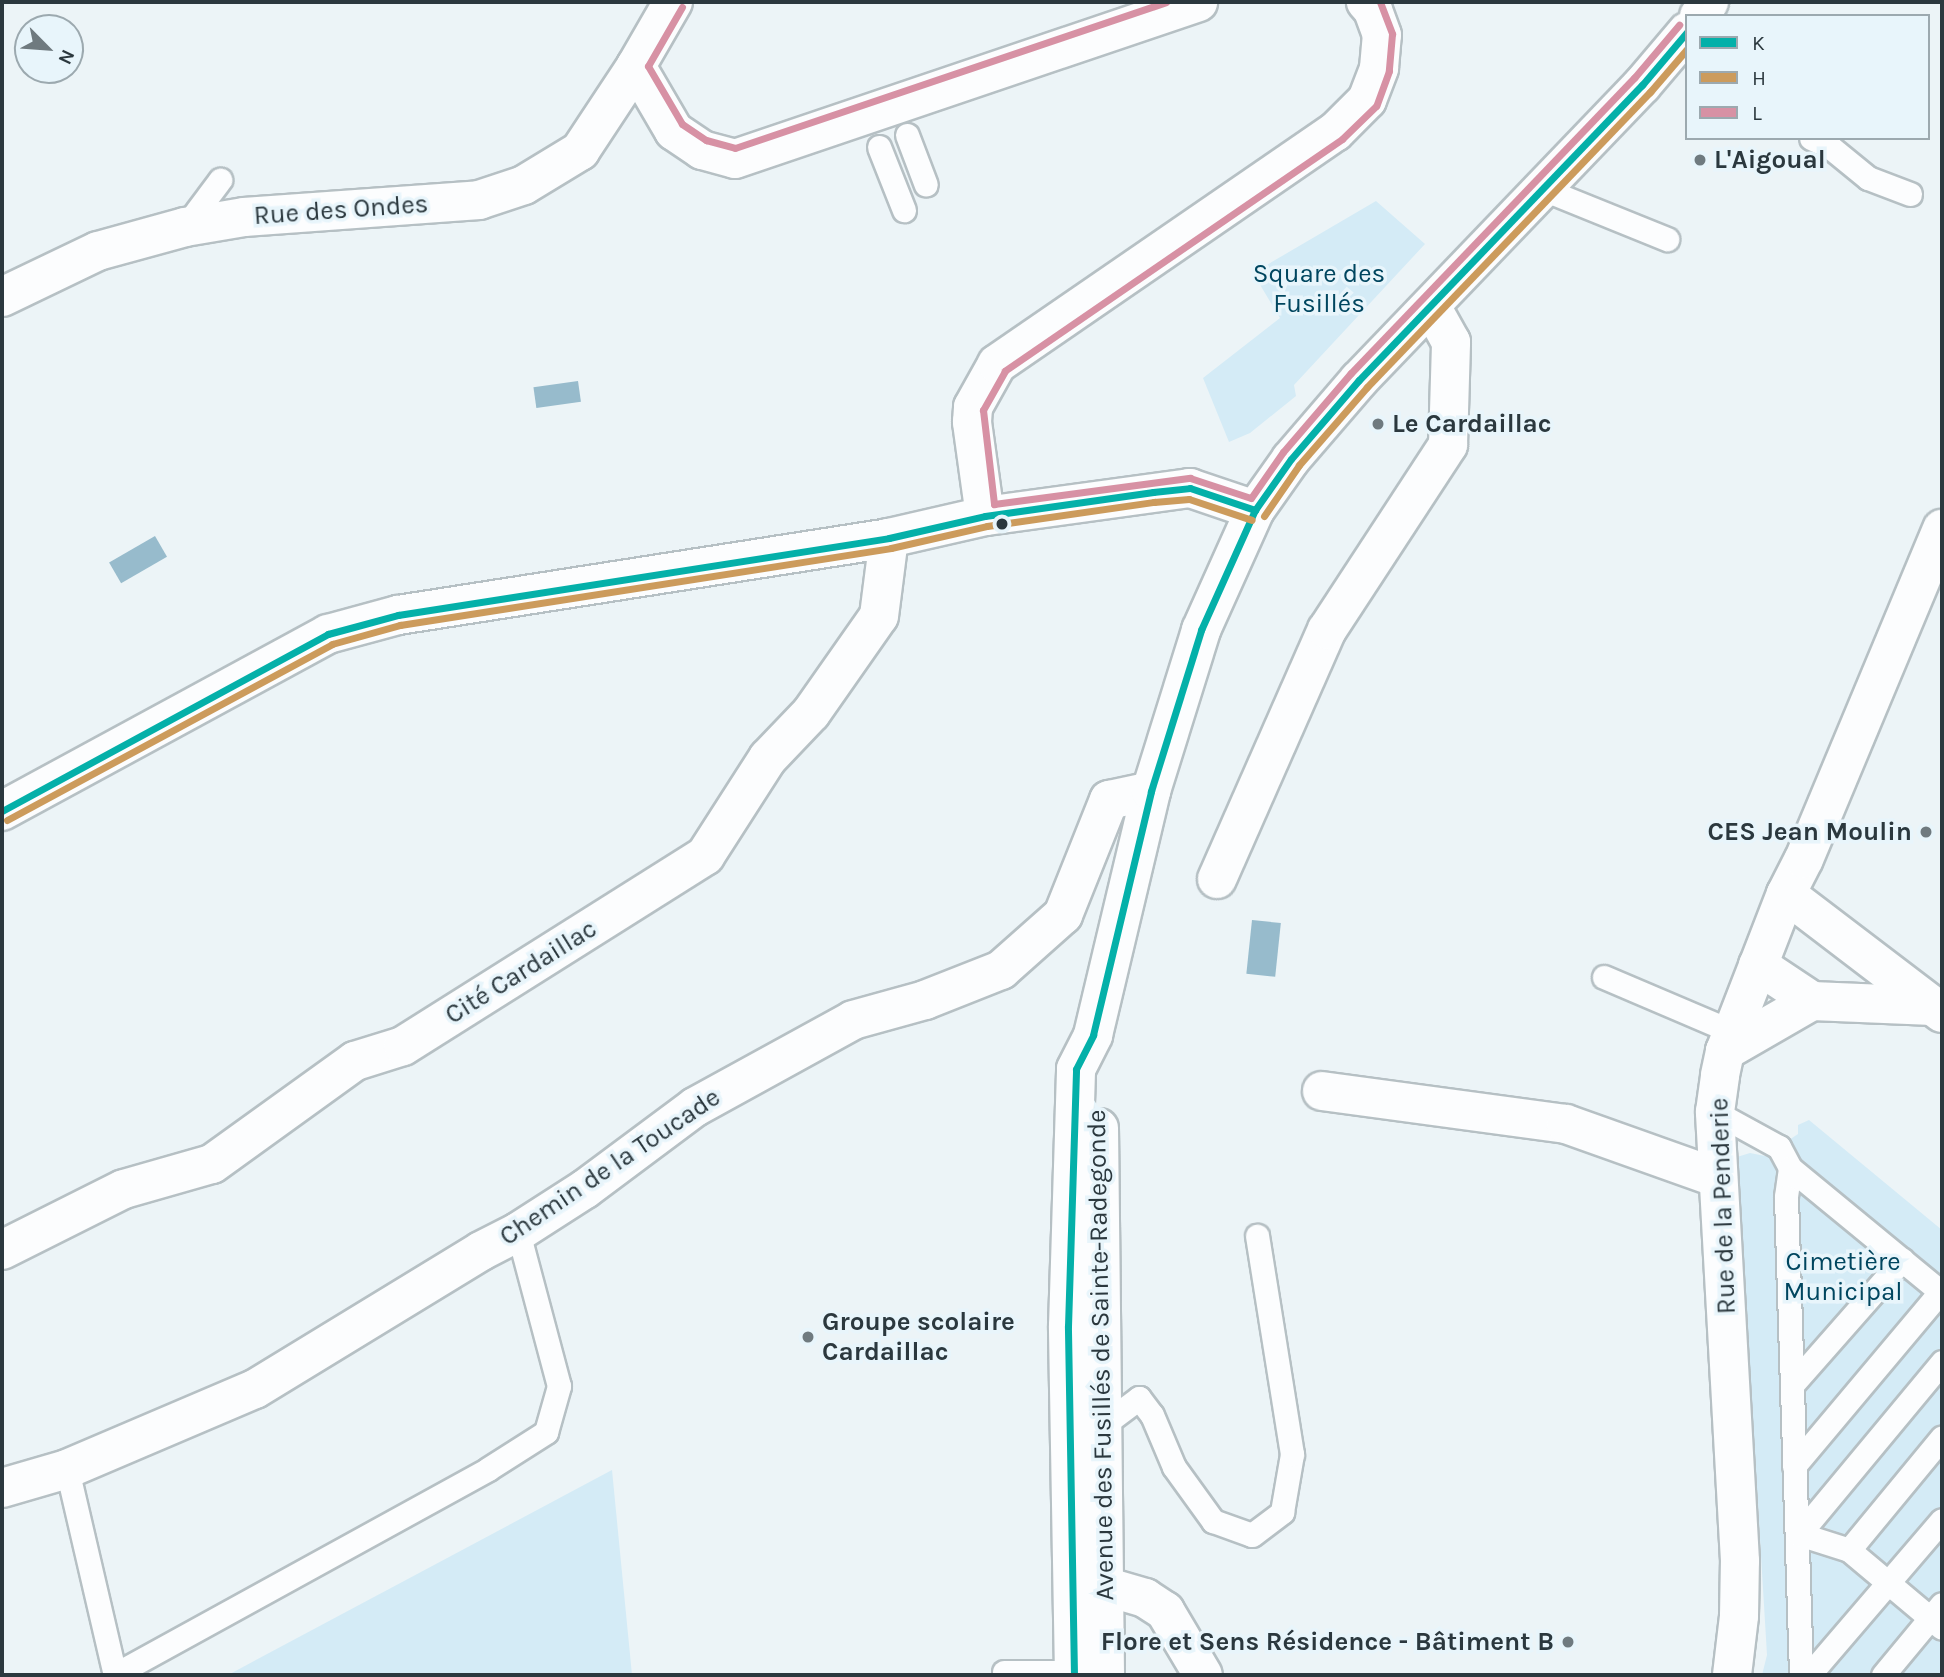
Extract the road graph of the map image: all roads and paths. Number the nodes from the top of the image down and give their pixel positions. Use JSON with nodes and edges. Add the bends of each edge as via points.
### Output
{"nodes":[{"id":1,"x":673,"y":2,"type":"edge"},
{"id":2,"x":1198,"y":2,"type":"edge"},
{"id":3,"x":1366,"y":2,"type":"edge"},
{"id":4,"x":1685,"y":34,"type":"edge"},
{"id":5,"x":636,"y":66,"type":"junction"},
{"id":6,"x":907,"y":135,"type":"dead end"},
{"id":7,"x":1815,"y":140,"type":"edge"},
{"id":8,"x":879,"y":147,"type":"dead end"},
{"id":9,"x":220,"y":180,"type":"dead end"},
{"id":10,"x":926,"y":185,"type":"dead end"},
{"id":11,"x":1543,"y":189,"type":"junction"},
{"id":12,"x":1910,"y":194,"type":"dead end"},
{"id":13,"x":905,"y":210,"type":"dead end"},
{"id":14,"x":185,"y":227,"type":"junction"},
{"id":15,"x":1667,"y":239,"type":"dead end"},
{"id":16,"x":2,"y":297,"type":"edge"},
{"id":17,"x":1431,"y":306,"type":"junction"},
{"id":18,"x":1255,"y":510,"type":"junction"},
{"id":19,"x":985,"y":516,"type":"junction"},
{"id":20,"x":1942,"y":529,"type":"edge"},
{"id":21,"x":890,"y":538,"type":"junction"},
{"id":22,"x":1151,"y":791,"type":"junction"},
{"id":23,"x":2,"y":811,"type":"edge"},
{"id":24,"x":1217,"y":879,"type":"dead end"},
{"id":25,"x":1786,"y":894,"type":"junction"},
{"id":26,"x":1758,"y":965,"type":"junction"},
{"id":27,"x":1604,"y":977,"type":"dead end"},
{"id":28,"x":1812,"y":1001,"type":"junction"},
{"id":29,"x":1938,"y":1009,"type":"edge"},
{"id":30,"x":1729,"y":1042,"type":"junction"},
{"id":31,"x":1322,"y":1091,"type":"dead end"},
{"id":32,"x":1715,"y":1112,"type":"junction"},
{"id":33,"x":1790,"y":1168,"type":"junction"},
{"id":34,"x":1718,"y":1178,"type":"junction"},
{"id":35,"x":519,"y":1233,"type":"junction"},
{"id":36,"x":1257,"y":1237,"type":"dead end"},
{"id":37,"x":2,"y":1250,"type":"edge"},
{"id":38,"x":1902,"y":1259,"type":"junction"},
{"id":39,"x":1941,"y":1292,"type":"edge"},
{"id":40,"x":1942,"y":1362,"type":"edge"},
{"id":41,"x":1792,"y":1385,"type":"junction"},
{"id":42,"x":1087,"y":1433,"type":"junction"},
{"id":43,"x":1942,"y":1437,"type":"edge"},
{"id":44,"x":1794,"y":1466,"type":"junction"},
{"id":45,"x":66,"y":1469,"type":"junction"},
{"id":46,"x":2,"y":1488,"type":"edge"},
{"id":47,"x":1942,"y":1521,"type":"edge"},
{"id":48,"x":1799,"y":1534,"type":"junction"},
{"id":49,"x":1849,"y":1549,"type":"junction"},
{"id":50,"x":1889,"y":1584,"type":"junction"},
{"id":51,"x":1089,"y":1588,"type":"junction"},
{"id":52,"x":1938,"y":1617,"type":"edge"},
{"id":53,"x":1090,"y":1666,"type":"edge"},
{"id":54,"x":1003,"y":1672,"type":"dead end"},
{"id":55,"x":115,"y":1675,"type":"edge"},
{"id":56,"x":1203,"y":1675,"type":"edge"},
{"id":57,"x":1732,"y":1675,"type":"edge"},
{"id":58,"x":1801,"y":1675,"type":"edge"},
{"id":59,"x":1810,"y":1675,"type":"edge"},
{"id":60,"x":1883,"y":1675,"type":"edge"}],
"edges":[{"from":1,"to":5,"type":"street","name":"Rue des Ondes"},
{"from":2,"to":5,"type":"street","via":[[735,159],[702,150],[674,131]]},
{"from":3,"to":19,"type":"street","via":[[1382,35],[1380,68],[1367,100],[1335,132],[997,364],[972,414]]},
{"from":4,"to":11,"type":"street","name":"Avenue des Fusillés de Sainte-Radegonde"},
{"from":5,"to":14,"type":"street","name":"Rue des Ondes","via":[[580,151],[524,185],[479,200],[244,217]]},
{"from":6,"to":10,"type":"lane"},
{"from":7,"to":12,"type":"lane","via":[[1868,178]]},
{"from":8,"to":13,"type":"lane"},
{"from":9,"to":14,"type":"lane"},
{"from":11,"to":15,"type":"lane"},
{"from":11,"to":17,"type":"street","name":"Avenue des Fusillés de Sainte-Radegonde"},
{"from":14,"to":16,"type":"street","name":"Rue des Ondes","via":[[98,251]]},
{"from":17,"to":18,"type":"street","name":"Avenue des Fusillés de Sainte-Radegonde","via":[[1359,380],[1291,459]]},
{"from":17,"to":24,"type":"street","via":[[1451,342],[1448,445],[1327,630]]},
{"from":18,"to":19,"type":"street","via":[[1190,488]]},
{"from":18,"to":22,"type":"street","name":"Avenue des Fusillés de Sainte-Radegonde","via":[[1201,630]]},
{"from":19,"to":21,"type":"street"},
{"from":20,"to":25,"type":"street","name":"Rue de la Penderie"},
{"from":21,"to":23,"type":"street","via":[[398,615],[328,634]]},
{"from":21,"to":37,"type":"street","name":"Cité Cardaillac","via":[[879,616],[811,713],[768,758],[705,856],[403,1046],[355,1061],[212,1164],[124,1189]]},
{"from":22,"to":35,"type":"street","name":"Chemin de la Toucade","via":[[1109,800],[1063,915],[1001,970],[841,1027],[695,1107]]},
{"from":22,"to":42,"type":"street","name":"Avenue des Fusillés de Sainte-Radegonde","via":[[1093,1035],[1076,1069],[1068,1326]]},
{"from":25,"to":26,"type":"street","name":"Rue de la Penderie"},
{"from":25,"to":29,"type":"street"},
{"from":26,"to":28,"type":"street"},
{"from":26,"to":30,"type":"street","name":"Rue de la Penderie"},
{"from":27,"to":30,"type":"lane"},
{"from":28,"to":29,"type":"street"},
{"from":28,"to":30,"type":"street"},
{"from":30,"to":32,"type":"street","name":"Rue de la Penderie"},
{"from":31,"to":34,"type":"street","via":[[1566,1124]]},
{"from":32,"to":33,"type":"lane","via":[[1779,1147]]},
{"from":32,"to":34,"type":"street","name":"Rue de la Penderie"},
{"from":33,"to":38,"type":"lane"},
{"from":33,"to":41,"type":"lane","via":[[1786,1197]]},
{"from":34,"to":57,"type":"street","name":"Rue de la Penderie","via":[[1740,1561]]},
{"from":35,"to":45,"type":"street","name":"Chemin de la Toucade","via":[[481,1251],[254,1390]]},
{"from":35,"to":55,"type":"lane","via":[[559,1386],[546,1432],[488,1469]]},
{"from":36,"to":42,"type":"lane","via":[[1292,1454],[1282,1513],[1252,1535],[1213,1521],[1174,1467],[1152,1415],[1139,1398]]},
{"from":38,"to":39,"type":"lane"},
{"from":38,"to":41,"type":"lane"},
{"from":39,"to":44,"type":"lane"},
{"from":40,"to":48,"type":"lane"},
{"from":41,"to":44,"type":"lane"},
{"from":42,"to":51,"type":"street","name":"Avenue des Fusillés de Sainte-Radegonde"},
{"from":43,"to":49,"type":"lane"},
{"from":44,"to":48,"type":"lane"},
{"from":45,"to":46,"type":"street","name":"Chemin de la Toucade"},
{"from":45,"to":55,"type":"lane"},
{"from":47,"to":50,"type":"lane"},
{"from":48,"to":49,"type":"lane"},
{"from":48,"to":58,"type":"lane"},
{"from":49,"to":50,"type":"lane"},
{"from":50,"to":52,"type":"lane"},
{"from":50,"to":59,"type":"lane"},
{"from":51,"to":53,"type":"street","name":"Avenue des Fusillés de Sainte-Radegonde"},
{"from":51,"to":56,"type":"street","via":[[1145,1598],[1165,1611]]},
{"from":52,"to":60,"type":"lane"},
{"from":53,"to":54,"type":"lane","via":[[1057,1672]]}]}
